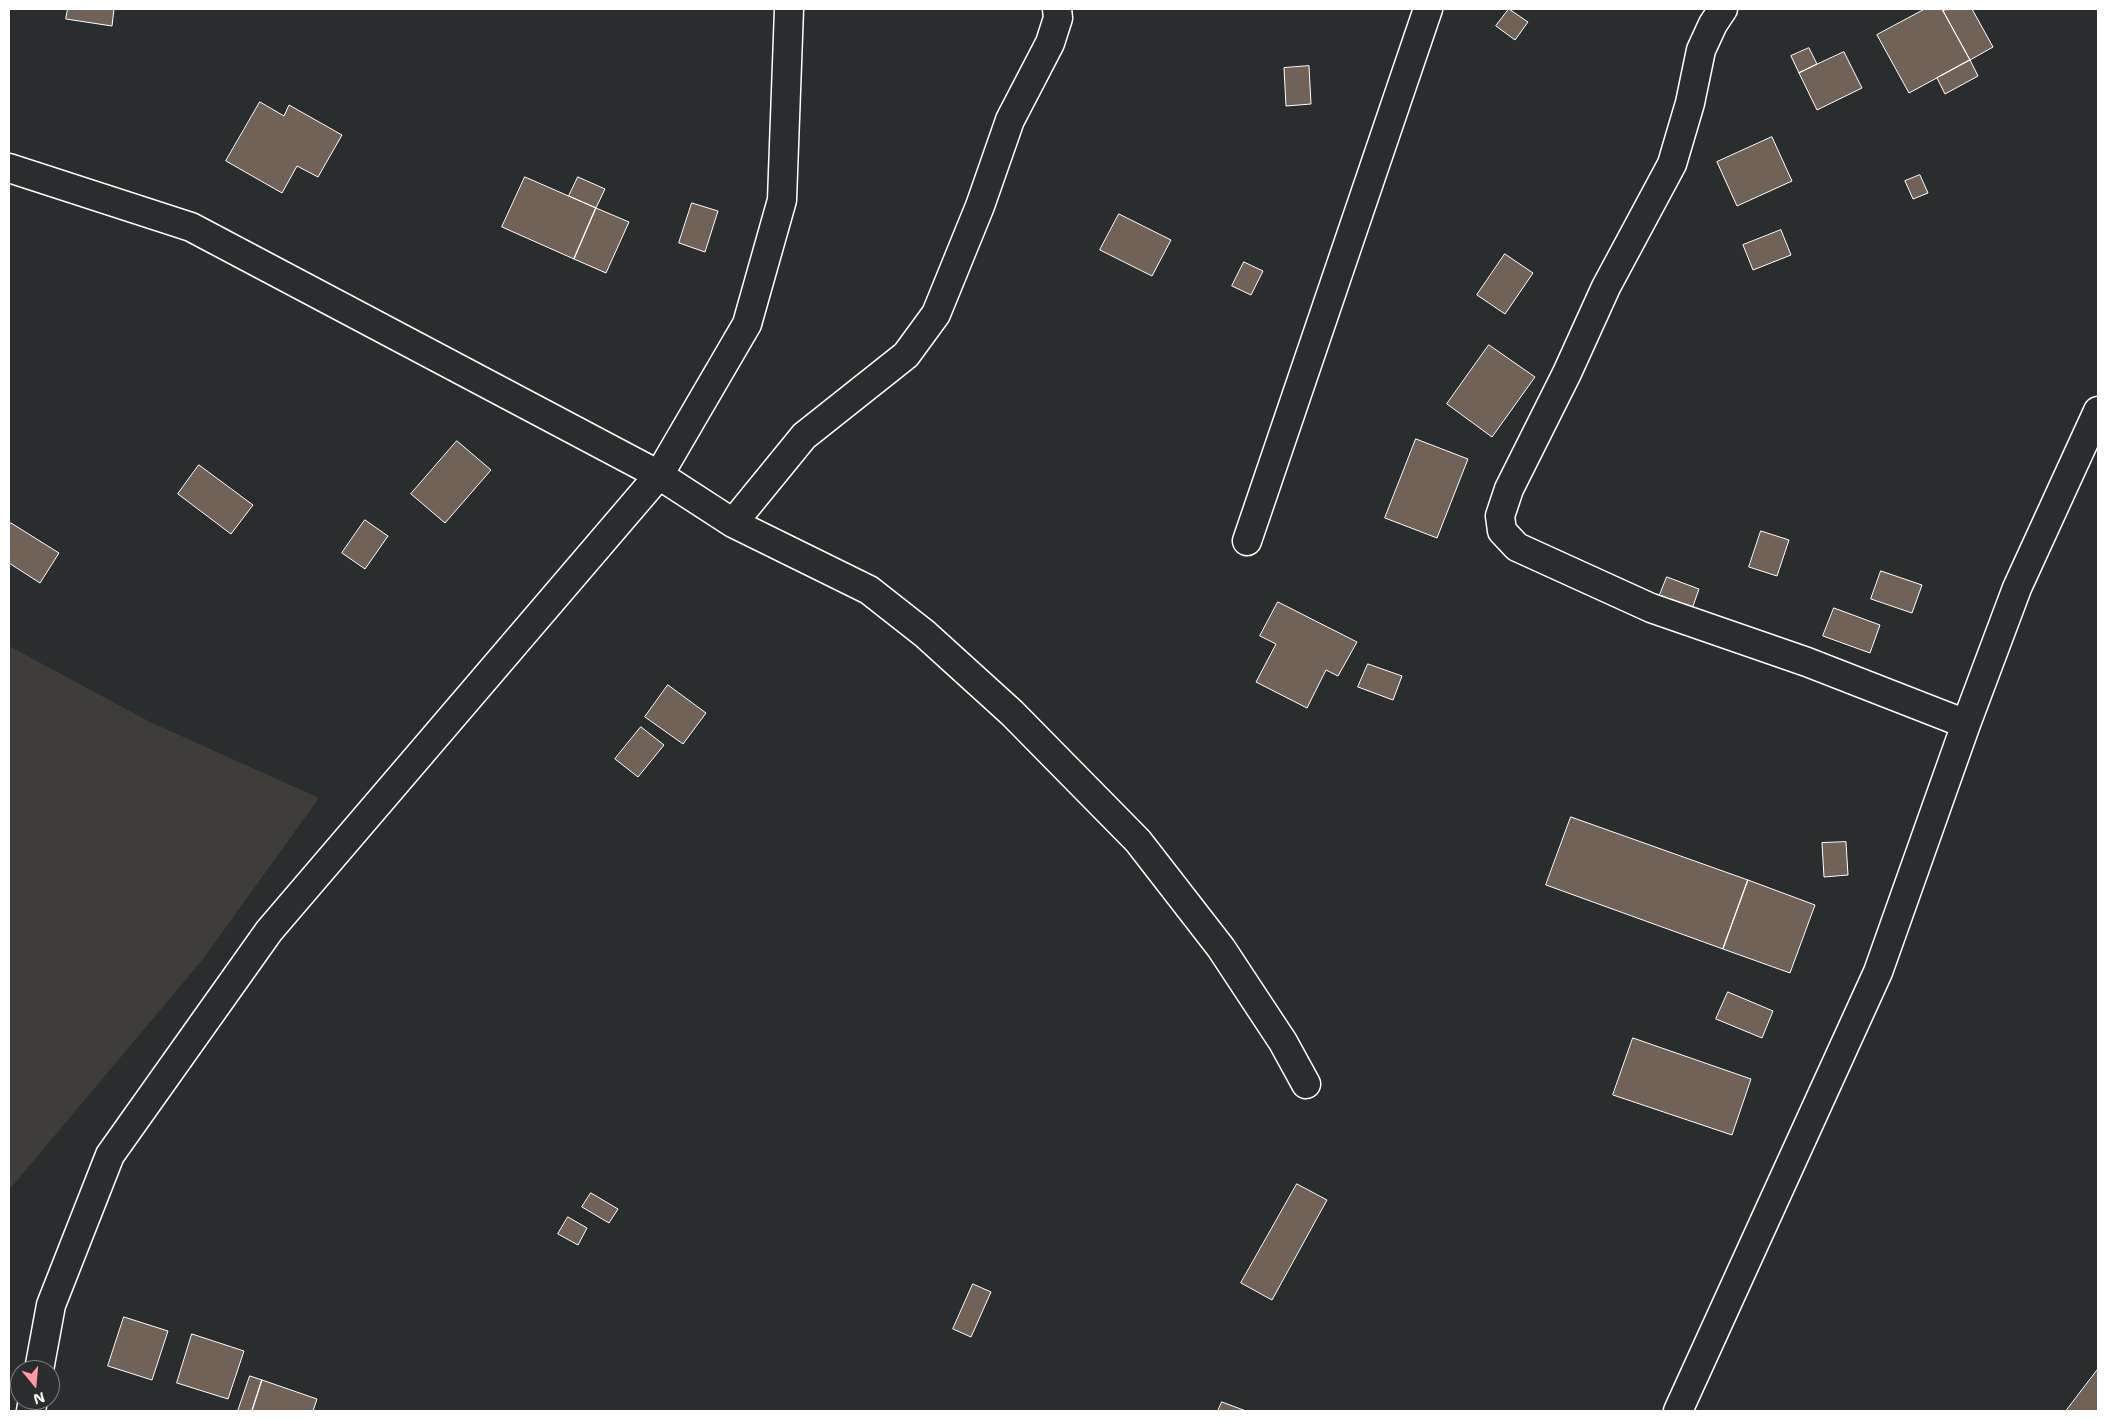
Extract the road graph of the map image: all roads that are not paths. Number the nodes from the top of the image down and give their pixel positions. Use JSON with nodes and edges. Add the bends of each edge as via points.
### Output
{"nodes":[{"id":1,"x":789,"y":9,"type":"edge"},
{"id":2,"x":1057,"y":9,"type":"edge"},
{"id":3,"x":1428,"y":9,"type":"edge"},
{"id":4,"x":1723,"y":9,"type":"edge"},
{"id":5,"x":9,"y":168,"type":"edge"},
{"id":6,"x":2098,"y":411,"type":"edge"},
{"id":7,"x":659,"y":475,"type":"junction"},
{"id":8,"x":733,"y":523,"type":"junction"},
{"id":9,"x":1247,"y":541,"type":"dead end"},
{"id":10,"x":1966,"y":724,"type":"junction"},
{"id":11,"x":1306,"y":1084,"type":"dead end"},
{"id":12,"x":41,"y":1360,"type":"edge"},
{"id":13,"x":1678,"y":1411,"type":"edge"}],
"edges":[{"from":1,"to":7,"type":"street","via":[[782,200],[747,324]]},
{"from":2,"to":8,"type":"street","via":[[1058,18],[1050,43],[1010,120],[980,206],[936,314],[906,355],[804,436]]},
{"from":3,"to":9,"type":"street"},
{"from":4,"to":10,"type":"street","via":[[1701,50],[1672,164],[1606,287],[1509,489],[1500,516],[1502,530],[1517,547],[1651,608],[1807,662]]},
{"from":5,"to":7,"type":"street","via":[[191,227]]},
{"from":6,"to":10,"type":"street","via":[[2017,588]]},
{"from":7,"to":8,"type":"street"},
{"from":7,"to":12,"type":"street","via":[[269,931],[110,1155],[51,1305]]},
{"from":8,"to":11,"type":"street","via":[[869,590],[925,634],[1012,713],[1138,841],[1221,948],[1283,1042]]},
{"from":10,"to":13,"type":"street","via":[[1878,972]]}]}
